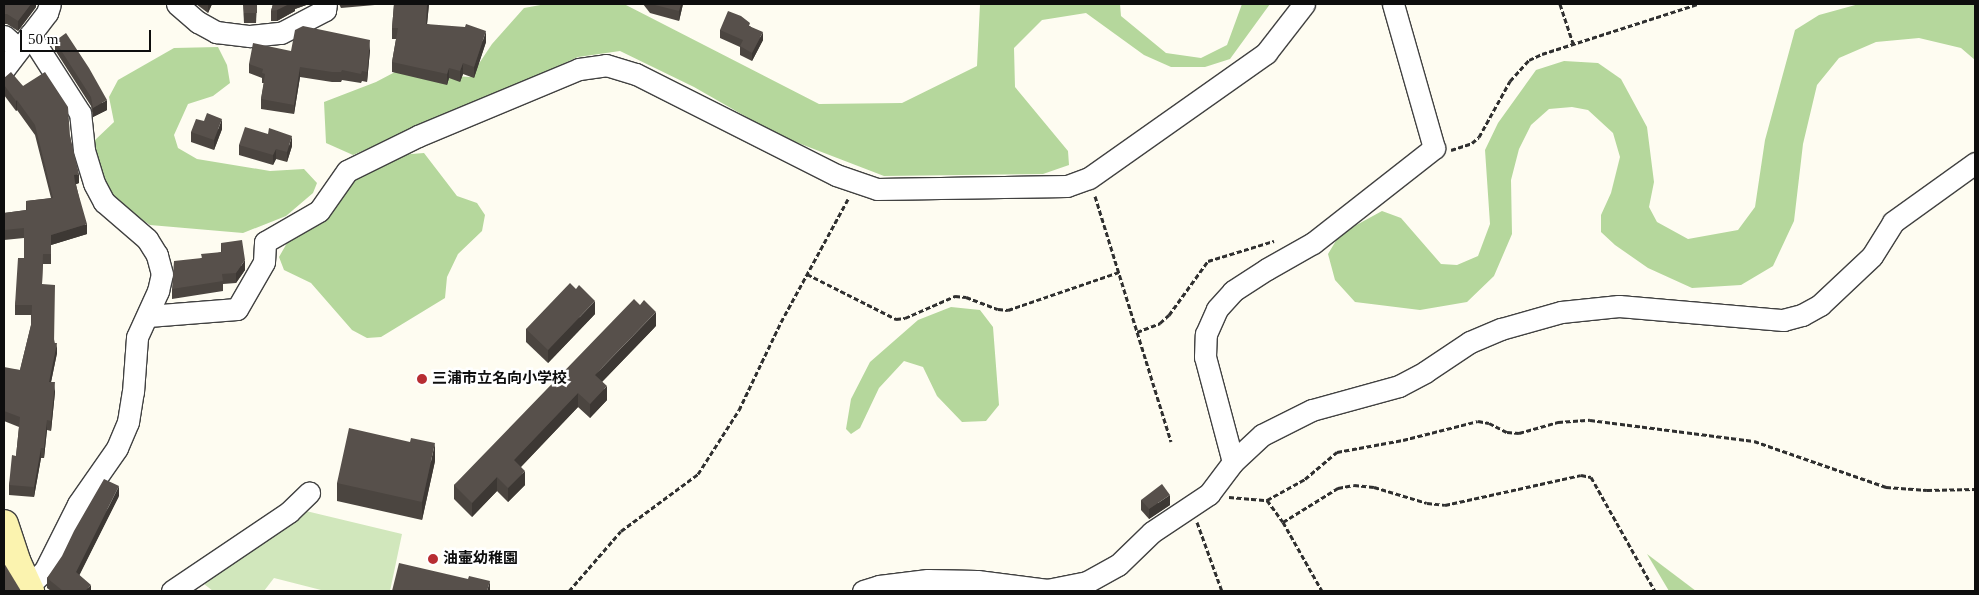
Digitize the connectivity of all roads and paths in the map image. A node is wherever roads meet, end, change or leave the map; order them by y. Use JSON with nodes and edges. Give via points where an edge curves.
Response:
{"nodes":[{"id":1,"x":50,"y":4,"type":"edge"},
{"id":2,"x":177,"y":4,"type":"edge"},
{"id":3,"x":326,"y":4,"type":"edge"},
{"id":4,"x":1304,"y":4,"type":"edge"},
{"id":5,"x":1393,"y":4,"type":"edge"},
{"id":6,"x":1560,"y":4,"type":"edge"},
{"id":7,"x":1698,"y":4,"type":"edge"},
{"id":8,"x":17,"y":40,"type":"edge"},
{"id":9,"x":1573,"y":44,"type":"junction"},
{"id":10,"x":4,"y":69,"type":"edge"},
{"id":11,"x":1434,"y":148,"type":"junction"},
{"id":12,"x":1975,"y":162,"type":"edge"},
{"id":13,"x":1089,"y":178,"type":"junction"},
{"id":14,"x":857,"y":183,"type":"junction"},
{"id":15,"x":1277,"y":240,"type":"dead end"},
{"id":16,"x":1119,"y":272,"type":"junction"},
{"id":17,"x":807,"y":274,"type":"junction"},
{"id":18,"x":148,"y":316,"type":"junction"},
{"id":19,"x":1137,"y":332,"type":"junction"},
{"id":20,"x":1171,"y":441,"type":"dead end"},
{"id":21,"x":1233,"y":462,"type":"junction"},
{"id":22,"x":1975,"y":489,"type":"edge"},
{"id":23,"x":309,"y":493,"type":"dead end"},
{"id":24,"x":1209,"y":494,"type":"junction"},
{"id":25,"x":1267,"y":500,"type":"junction"},
{"id":26,"x":1192,"y":508,"type":"junction"},
{"id":27,"x":1283,"y":522,"type":"junction"},
{"id":28,"x":4,"y":524,"type":"edge"},
{"id":29,"x":29,"y":589,"type":"edge"},
{"id":30,"x":172,"y":591,"type":"edge"},
{"id":31,"x":569,"y":591,"type":"edge"},
{"id":32,"x":863,"y":591,"type":"edge"},
{"id":33,"x":1222,"y":591,"type":"edge"},
{"id":34,"x":1322,"y":591,"type":"edge"},
{"id":35,"x":1655,"y":591,"type":"edge"}],
"edges":[{"from":1,"to":8,"type":"street","via":[[46,13]]},
{"from":2,"to":3,"type":"street","via":[[216,32],[250,36],[281,33],[325,10]]},
{"from":4,"to":13,"type":"street","via":[[1266,53]]},
{"from":5,"to":11,"type":"street"},
{"from":6,"to":9,"type":"path"},
{"from":7,"to":9,"type":"path"},
{"from":8,"to":10,"type":"street"},
{"from":8,"to":18,"type":"street","via":[[80,113],[84,150],[94,183],[104,202],[147,239],[157,255],[162,274]]},
{"from":9,"to":11,"type":"path","via":[[1542,54],[1524,65],[1510,80],[1487,123],[1472,143],[1442,152]]},
{"from":11,"to":21,"type":"street","via":[[1312,244],[1233,291],[1217,309],[1206,334],[1205,357]]},
{"from":12,"to":21,"type":"street","via":[[1893,222],[1872,256],[1820,305],[1802,315],[1783,320],[1619,306],[1561,312],[1501,329],[1470,342],[1399,386],[1290,419],[1262,435]]},
{"from":13,"to":14,"type":"street","via":[[1067,186],[876,189]]},
{"from":13,"to":16,"type":"path"},
{"from":14,"to":17,"type":"path"},
{"from":14,"to":18,"type":"street","via":[[636,74],[606,64],[579,69],[418,136],[347,171],[319,211],[265,242],[264,262],[237,309]]},
{"from":15,"to":19,"type":"path","via":[[1208,261],[1169,315],[1160,323]]},
{"from":16,"to":17,"type":"path","via":[[1008,310],[966,296],[955,296],[896,319]]},
{"from":16,"to":19,"type":"path"},
{"from":17,"to":31,"type":"path","via":[[739,410],[698,474],[621,531]]},
{"from":18,"to":29,"type":"street","via":[[137,337],[128,422],[117,448],[78,504],[45,570]]},
{"from":19,"to":20,"type":"path"},
{"from":21,"to":24,"type":"street"},
{"from":22,"to":25,"type":"path","via":[[1886,487],[1754,441],[1590,420],[1558,422],[1519,433],[1478,421],[1403,440],[1336,452],[1305,479]]},
{"from":23,"to":30,"type":"street","via":[[289,512]]},
{"from":24,"to":25,"type":"path"},
{"from":24,"to":26,"type":"street"},
{"from":25,"to":27,"type":"path"},
{"from":26,"to":32,"type":"street","via":[[1152,532],[1118,565],[1087,582],[1046,590],[977,580],[928,580]]},
{"from":26,"to":33,"type":"path"},
{"from":27,"to":34,"type":"path"},
{"from":27,"to":35,"type":"path","via":[[1338,488],[1354,485],[1445,505],[1581,475],[1591,477]]},
{"from":28,"to":29,"type":"main road"}]}
